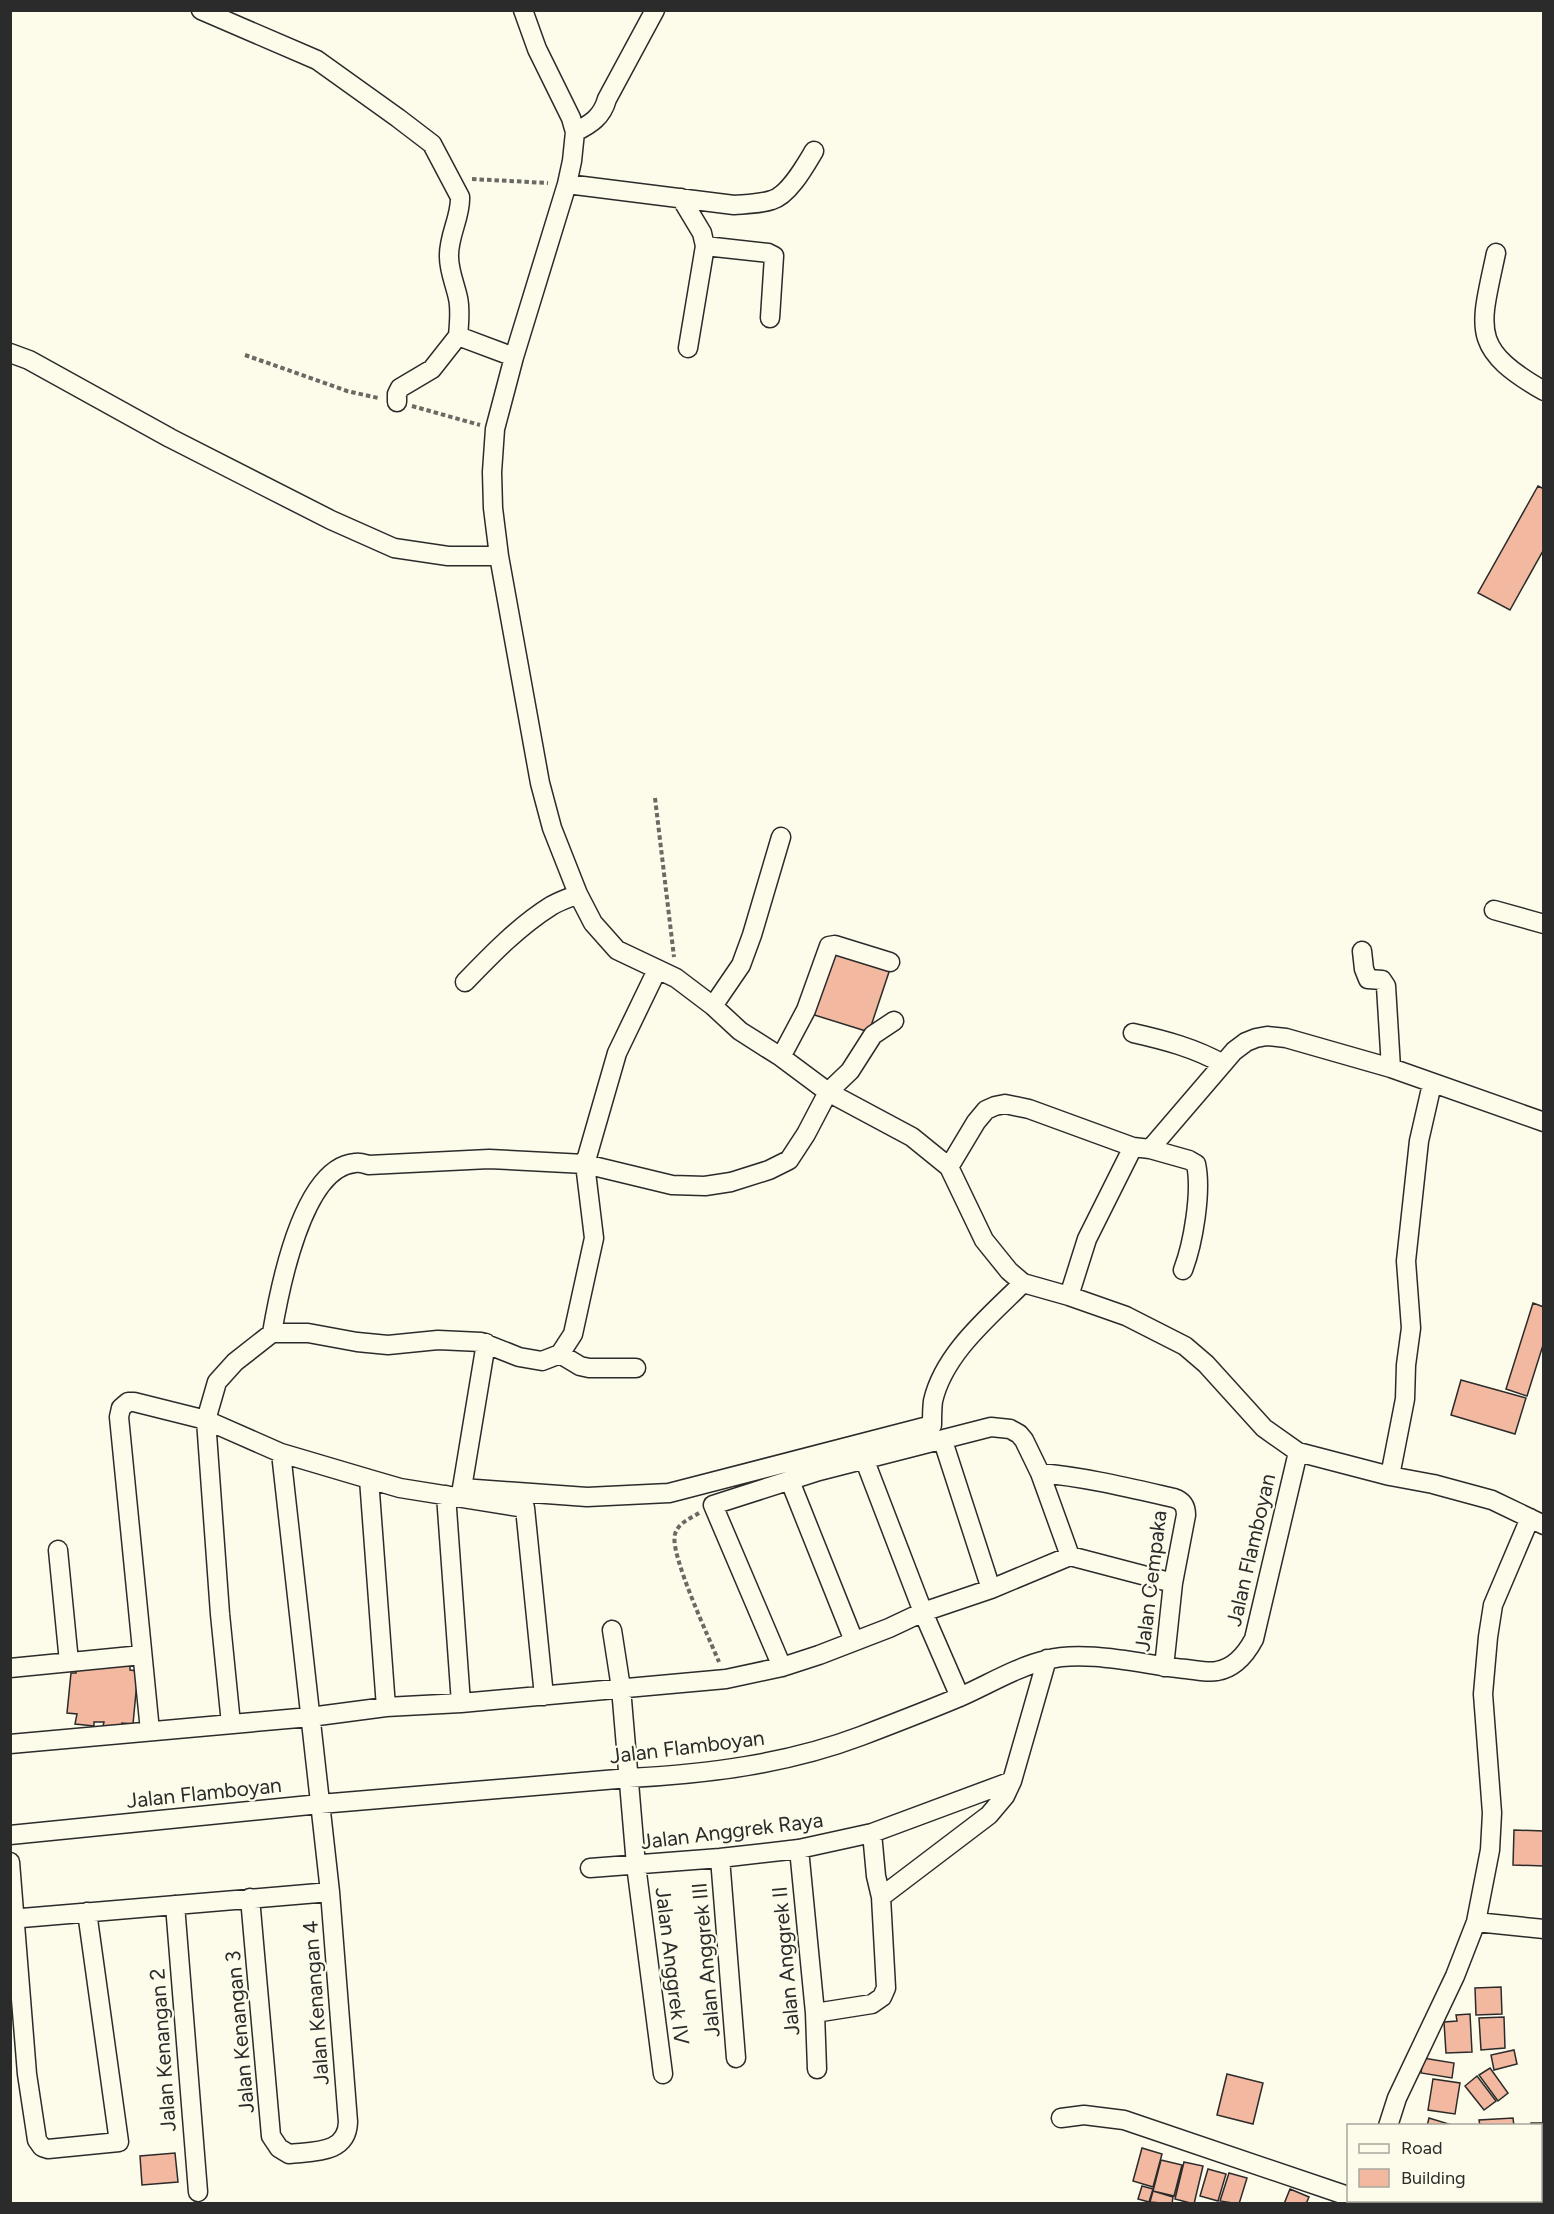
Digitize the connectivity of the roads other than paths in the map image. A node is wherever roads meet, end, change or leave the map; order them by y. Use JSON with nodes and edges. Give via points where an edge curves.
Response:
{"nodes":[{"id":1,"x":201,"y":10,"type":"edge"},
{"id":2,"x":523,"y":10,"type":"edge"},
{"id":3,"x":655,"y":10,"type":"edge"},
{"id":4,"x":574,"y":132,"type":"junction"},
{"id":5,"x":814,"y":150,"type":"dead end"},
{"id":6,"x":567,"y":184,"type":"junction"},
{"id":7,"x":681,"y":198,"type":"junction"},
{"id":8,"x":705,"y":246,"type":"junction"},
{"id":9,"x":1496,"y":253,"type":"dead end"},
{"id":10,"x":770,"y":318,"type":"dead end"},
{"id":11,"x":458,"y":336,"type":"junction"},
{"id":12,"x":688,"y":348,"type":"dead end"},
{"id":13,"x":10,"y":353,"type":"edge"},
{"id":14,"x":514,"y":357,"type":"junction"},
{"id":15,"x":1544,"y":391,"type":"edge"},
{"id":16,"x":397,"y":402,"type":"road end"},
{"id":17,"x":499,"y":556,"type":"junction"},
{"id":18,"x":782,"y":837,"type":"dead end"},
{"id":19,"x":578,"y":894,"type":"junction"},
{"id":20,"x":1494,"y":910,"type":"dead end"},
{"id":21,"x":1544,"y":924,"type":"edge"},
{"id":22,"x":1362,"y":951,"type":"dead end"},
{"id":23,"x":890,"y":962,"type":"dead end"},
{"id":24,"x":657,"y":970,"type":"junction"},
{"id":25,"x":465,"y":982,"type":"dead end"},
{"id":26,"x":713,"y":1006,"type":"junction"},
{"id":27,"x":894,"y":1021,"type":"dead end"},
{"id":28,"x":1133,"y":1033,"type":"dead end"},
{"id":29,"x":781,"y":1057,"type":"junction"},
{"id":30,"x":1223,"y":1064,"type":"junction"},
{"id":31,"x":1391,"y":1068,"type":"junction"},
{"id":32,"x":1432,"y":1084,"type":"junction"},
{"id":33,"x":828,"y":1092,"type":"junction"},
{"id":34,"x":1544,"y":1122,"type":"edge"},
{"id":35,"x":1142,"y":1148,"type":"junction"},
{"id":36,"x":585,"y":1164,"type":"junction"},
{"id":37,"x":949,"y":1167,"type":"junction"},
{"id":38,"x":1184,"y":1270,"type":"dead end"},
{"id":39,"x":1023,"y":1282,"type":"junction"},
{"id":40,"x":1069,"y":1296,"type":"junction"},
{"id":41,"x":272,"y":1333,"type":"junction"},
{"id":42,"x":486,"y":1343,"type":"junction"},
{"id":43,"x":560,"y":1354,"type":"junction"},
{"id":44,"x":636,"y":1368,"type":"dead end"},
{"id":45,"x":206,"y":1420,"type":"junction"},
{"id":46,"x":943,"y":1441,"type":"junction"},
{"id":47,"x":1298,"y":1452,"type":"junction"},
{"id":48,"x":281,"y":1453,"type":"junction"},
{"id":49,"x":865,"y":1461,"type":"junction"},
{"id":50,"x":1040,"y":1473,"type":"junction"},
{"id":51,"x":1390,"y":1476,"type":"junction"},
{"id":52,"x":369,"y":1479,"type":"junction"},
{"id":53,"x":790,"y":1481,"type":"junction"},
{"id":54,"x":446,"y":1495,"type":"junction"},
{"id":55,"x":1537,"y":1521,"type":"edge"},
{"id":56,"x":58,"y":1550,"type":"dead end"},
{"id":57,"x":1070,"y":1556,"type":"junction"},
{"id":58,"x":1173,"y":1583,"type":"junction"},
{"id":59,"x":991,"y":1589,"type":"junction"},
{"id":60,"x":923,"y":1612,"type":"junction"},
{"id":61,"x":612,"y":1630,"type":"dead end"},
{"id":62,"x":854,"y":1641,"type":"junction"},
{"id":63,"x":142,"y":1655,"type":"junction"},
{"id":64,"x":1047,"y":1659,"type":"junction"},
{"id":65,"x":69,"y":1662,"type":"junction"},
{"id":66,"x":782,"y":1666,"type":"junction"},
{"id":67,"x":1164,"y":1667,"type":"junction"},
{"id":68,"x":10,"y":1668,"type":"edge"},
{"id":69,"x":621,"y":1688,"type":"junction"},
{"id":70,"x":544,"y":1696,"type":"junction"},
{"id":71,"x":960,"y":1697,"type":"junction"},
{"id":72,"x":461,"y":1704,"type":"junction"},
{"id":73,"x":386,"y":1707,"type":"junction"},
{"id":74,"x":310,"y":1717,"type":"junction"},
{"id":75,"x":231,"y":1724,"type":"junction"},
{"id":76,"x":150,"y":1731,"type":"junction"},
{"id":77,"x":10,"y":1744,"type":"edge"},
{"id":78,"x":629,"y":1778,"type":"junction"},
{"id":79,"x":1012,"y":1781,"type":"junction"},
{"id":80,"x":320,"y":1804,"type":"junction"},
{"id":81,"x":872,"y":1833,"type":"junction"},
{"id":82,"x":10,"y":1835,"type":"edge"},
{"id":83,"x":799,"y":1849,"type":"junction"},
{"id":84,"x":720,"y":1858,"type":"junction"},
{"id":85,"x":10,"y":1862,"type":"edge"},
{"id":86,"x":636,"y":1864,"type":"junction"},
{"id":87,"x":590,"y":1868,"type":"dead end"},
{"id":88,"x":330,"y":1892,"type":"junction"},
{"id":89,"x":881,"y":1897,"type":"junction"},
{"id":90,"x":250,"y":1898,"type":"junction"},
{"id":91,"x":175,"y":1905,"type":"junction"},
{"id":92,"x":87,"y":1912,"type":"junction"},
{"id":93,"x":12,"y":1919,"type":"edge"},
{"id":94,"x":1476,"y":1922,"type":"junction"},
{"id":95,"x":1544,"y":1929,"type":"edge"},
{"id":96,"x":16,"y":2009,"type":"edge"},
{"id":97,"x":814,"y":2013,"type":"junction"},
{"id":98,"x":736,"y":2058,"type":"dead end"},
{"id":99,"x":817,"y":2069,"type":"dead end"},
{"id":100,"x":663,"y":2074,"type":"dead end"},
{"id":101,"x":19,"y":2075,"type":"edge"},
{"id":102,"x":1061,"y":2118,"type":"dead end"},
{"id":103,"x":1389,"y":2124,"type":"edge"},
{"id":104,"x":289,"y":2154,"type":"joint"},
{"id":105,"x":198,"y":2192,"type":"dead end"},
{"id":106,"x":1347,"y":2195,"type":"edge"}],
"edges":[{"from":1,"to":11,"type":"street","via":[[317,60],[432,144],[460,197],[448,255],[459,300]]},
{"from":2,"to":4,"type":"street"},
{"from":3,"to":4,"type":"street","via":[[603,112]]},
{"from":4,"to":6,"type":"street"},
{"from":5,"to":7,"type":"street","via":[[790,186],[771,201],[734,205]]},
{"from":6,"to":7,"type":"street"},
{"from":6,"to":14,"type":"street"},
{"from":7,"to":8,"type":"street","via":[[702,233]]},
{"from":8,"to":10,"type":"street","via":[[774,256]]},
{"from":8,"to":12,"type":"street"},
{"from":9,"to":15,"type":"street","via":[[1483,315],[1489,344],[1504,365]]},
{"from":11,"to":14,"type":"street"},
{"from":11,"to":16,"type":"street","via":[[432,369],[400,388]]},
{"from":13,"to":17,"type":"street","via":[[321,515],[394,548],[448,556]]},
{"from":14,"to":17,"type":"street","via":[[495,429],[493,508]]},
{"from":17,"to":19,"type":"street","via":[[540,783],[552,828]]},
{"from":18,"to":26,"type":"street","via":[[741,965]]},
{"from":19,"to":24,"type":"street","via":[[593,923],[617,950]]},
{"from":19,"to":25,"type":"street","via":[[552,905],[495,951]]},
{"from":20,"to":21,"type":"street"},
{"from":22,"to":31,"type":"street","via":[[1368,979],[1382,980],[1386,986]]},
{"from":23,"to":29,"type":"street","via":[[829,946],[806,1010]]},
{"from":24,"to":26,"type":"street","via":[[676,978]]},
{"from":24,"to":36,"type":"street","via":[[617,1053]]},
{"from":26,"to":29,"type":"street","via":[[740,1031]]},
{"from":27,"to":33,"type":"street","via":[[873,1035],[850,1071]]},
{"from":28,"to":30,"type":"street","via":[[1174,1043]]},
{"from":29,"to":33,"type":"street"},
{"from":30,"to":31,"type":"street","via":[[1246,1042],[1267,1036]]},
{"from":30,"to":35,"type":"street"},
{"from":31,"to":32,"type":"street"},
{"from":32,"to":34,"type":"street"},
{"from":32,"to":51,"type":"street","via":[[1419,1141],[1406,1261],[1411,1328],[1405,1399]]},
{"from":33,"to":36,"type":"street","via":[[789,1160],[731,1182],[672,1185]]},
{"from":33,"to":37,"type":"street","via":[[912,1137]]},
{"from":35,"to":37,"type":"street","via":[[1005,1104],[986,1110]]},
{"from":35,"to":38,"type":"street","via":[[1196,1164],[1194,1232]]},
{"from":35,"to":40,"type":"street","via":[[1087,1239]]},
{"from":36,"to":41,"type":"street","via":[[489,1158],[345,1166],[324,1180],[308,1203],[284,1274]]},
{"from":36,"to":43,"type":"street","via":[[594,1238],[573,1334]]},
{"from":37,"to":39,"type":"street","via":[[984,1240]]},
{"from":39,"to":40,"type":"street"},
{"from":39,"to":42,"type":"street","via":[[951,1360],[933,1402],[932,1425],[669,1493],[587,1497],[462,1488]]},
{"from":40,"to":47,"type":"street","via":[[1126,1316],[1185,1346],[1250,1415]]},
{"from":41,"to":42,"type":"street","via":[[308,1333],[388,1345],[438,1340]]},
{"from":41,"to":45,"type":"street","via":[[217,1382]]},
{"from":42,"to":43,"type":"street","via":[[531,1360],[542,1361]]},
{"from":43,"to":44,"type":"street","via":[[580,1366]]},
{"from":45,"to":48,"type":"street"},
{"from":45,"to":63,"type":"street","via":[[134,1402],[124,1404],[119,1411]]},
{"from":45,"to":75,"type":"street"},
{"from":46,"to":49,"type":"street"},
{"from":46,"to":50,"type":"street","via":[[991,1428],[1010,1429],[1024,1440]]},
{"from":46,"to":59,"type":"street"},
{"from":47,"to":51,"type":"street"},
{"from":47,"to":67,"type":"street","name":"Jalan Flamboyan","via":[[1254,1639],[1247,1652],[1216,1672]]},
{"from":48,"to":52,"type":"street"},
{"from":48,"to":74,"type":"street","name":"Jalan Kenangan 4"},
{"from":49,"to":53,"type":"street"},
{"from":49,"to":60,"type":"street"},
{"from":50,"to":57,"type":"street"},
{"from":50,"to":58,"type":"street","name":"Jalan Cempaka","via":[[1092,1480],[1181,1501],[1186,1515]]},
{"from":51,"to":55,"type":"street","via":[[1492,1500]]},
{"from":52,"to":54,"type":"street"},
{"from":52,"to":73,"type":"street"},
{"from":53,"to":62,"type":"street"},
{"from":53,"to":66,"type":"street","via":[[713,1505]]},
{"from":54,"to":70,"type":"street","via":[[525,1508]]},
{"from":54,"to":72,"type":"street"},
{"from":55,"to":94,"type":"street","via":[[1493,1605],[1488,1637],[1483,1694],[1491,1841]]},
{"from":56,"to":65,"type":"street"},
{"from":57,"to":58,"type":"street"},
{"from":57,"to":59,"type":"street"},
{"from":58,"to":67,"type":"street","name":"Jalan Cempaka"},
{"from":59,"to":60,"type":"street"},
{"from":60,"to":62,"type":"street"},
{"from":60,"to":71,"type":"street"},
{"from":61,"to":69,"type":"street","name":"Jalan Anggrek IV"},
{"from":62,"to":66,"type":"street"},
{"from":63,"to":65,"type":"street"},
{"from":63,"to":76,"type":"street"},
{"from":64,"to":67,"type":"street","name":"Jalan Flamboyan","via":[[1103,1658]]},
{"from":64,"to":71,"type":"street","name":"Jalan Flamboyan"},
{"from":64,"to":79,"type":"street"},
{"from":65,"to":68,"type":"street"},
{"from":66,"to":69,"type":"street","via":[[726,1679]]},
{"from":69,"to":70,"type":"street"},
{"from":69,"to":78,"type":"street","name":"Jalan Anggrek IV"},
{"from":70,"to":72,"type":"street"},
{"from":71,"to":78,"type":"street","name":"Jalan Flamboyan","via":[[804,1754],[679,1776]]},
{"from":72,"to":73,"type":"street"},
{"from":73,"to":74,"type":"street"},
{"from":74,"to":75,"type":"street"},
{"from":74,"to":80,"type":"street","name":"Jalan Kenangan 4"},
{"from":75,"to":76,"type":"street"},
{"from":76,"to":77,"type":"street"},
{"from":78,"to":80,"type":"street","name":"Jalan Flamboyan"},
{"from":78,"to":86,"type":"street","name":"Jalan Anggrek IV"},
{"from":79,"to":81,"type":"street","name":"Jalan Anggrek Raya"},
{"from":79,"to":89,"type":"street","via":[[989,1815]]},
{"from":80,"to":82,"type":"street","name":"Jalan Flamboyan"},
{"from":80,"to":88,"type":"street","name":"Jalan Kenangan 4"},
{"from":81,"to":83,"type":"street","name":"Jalan Anggrek Raya"},
{"from":81,"to":89,"type":"street"},
{"from":83,"to":84,"type":"street","name":"Jalan Anggrek Raya"},
{"from":83,"to":97,"type":"street","name":"Jalan Anggrek II"},
{"from":84,"to":86,"type":"street","name":"Jalan Anggrek Raya"},
{"from":84,"to":98,"type":"street","name":"Jalan Anggrek III"},
{"from":85,"to":93,"type":"street"},
{"from":86,"to":87,"type":"street","name":"Jalan Anggrek Raya"},
{"from":86,"to":100,"type":"street","name":"Jalan Anggrek IV"},
{"from":88,"to":90,"type":"street"},
{"from":88,"to":104,"type":"street","name":"Jalan Kenangan 4","via":[[348,2133],[344,2140],[329,2148]]},
{"from":89,"to":97,"type":"street","via":[[884,1994],[872,2004]]},
{"from":90,"to":91,"type":"street"},
{"from":90,"to":104,"type":"street","name":"Jalan Kenangan 3","via":[[271,2136]]},
{"from":91,"to":92,"type":"street"},
{"from":91,"to":105,"type":"street","name":"Jalan Kenangan 2"},
{"from":92,"to":93,"type":"street"},
{"from":92,"to":101,"type":"street","via":[[119,2142],[61,2150],[42,2147]]},
{"from":93,"to":96,"type":"street"},
{"from":94,"to":95,"type":"street"},
{"from":94,"to":103,"type":"street"},
{"from":96,"to":101,"type":"street"},
{"from":97,"to":99,"type":"street","name":"Jalan Anggrek II"},
{"from":102,"to":106,"type":"street","via":[[1084,2115],[1124,2120]]}]}
